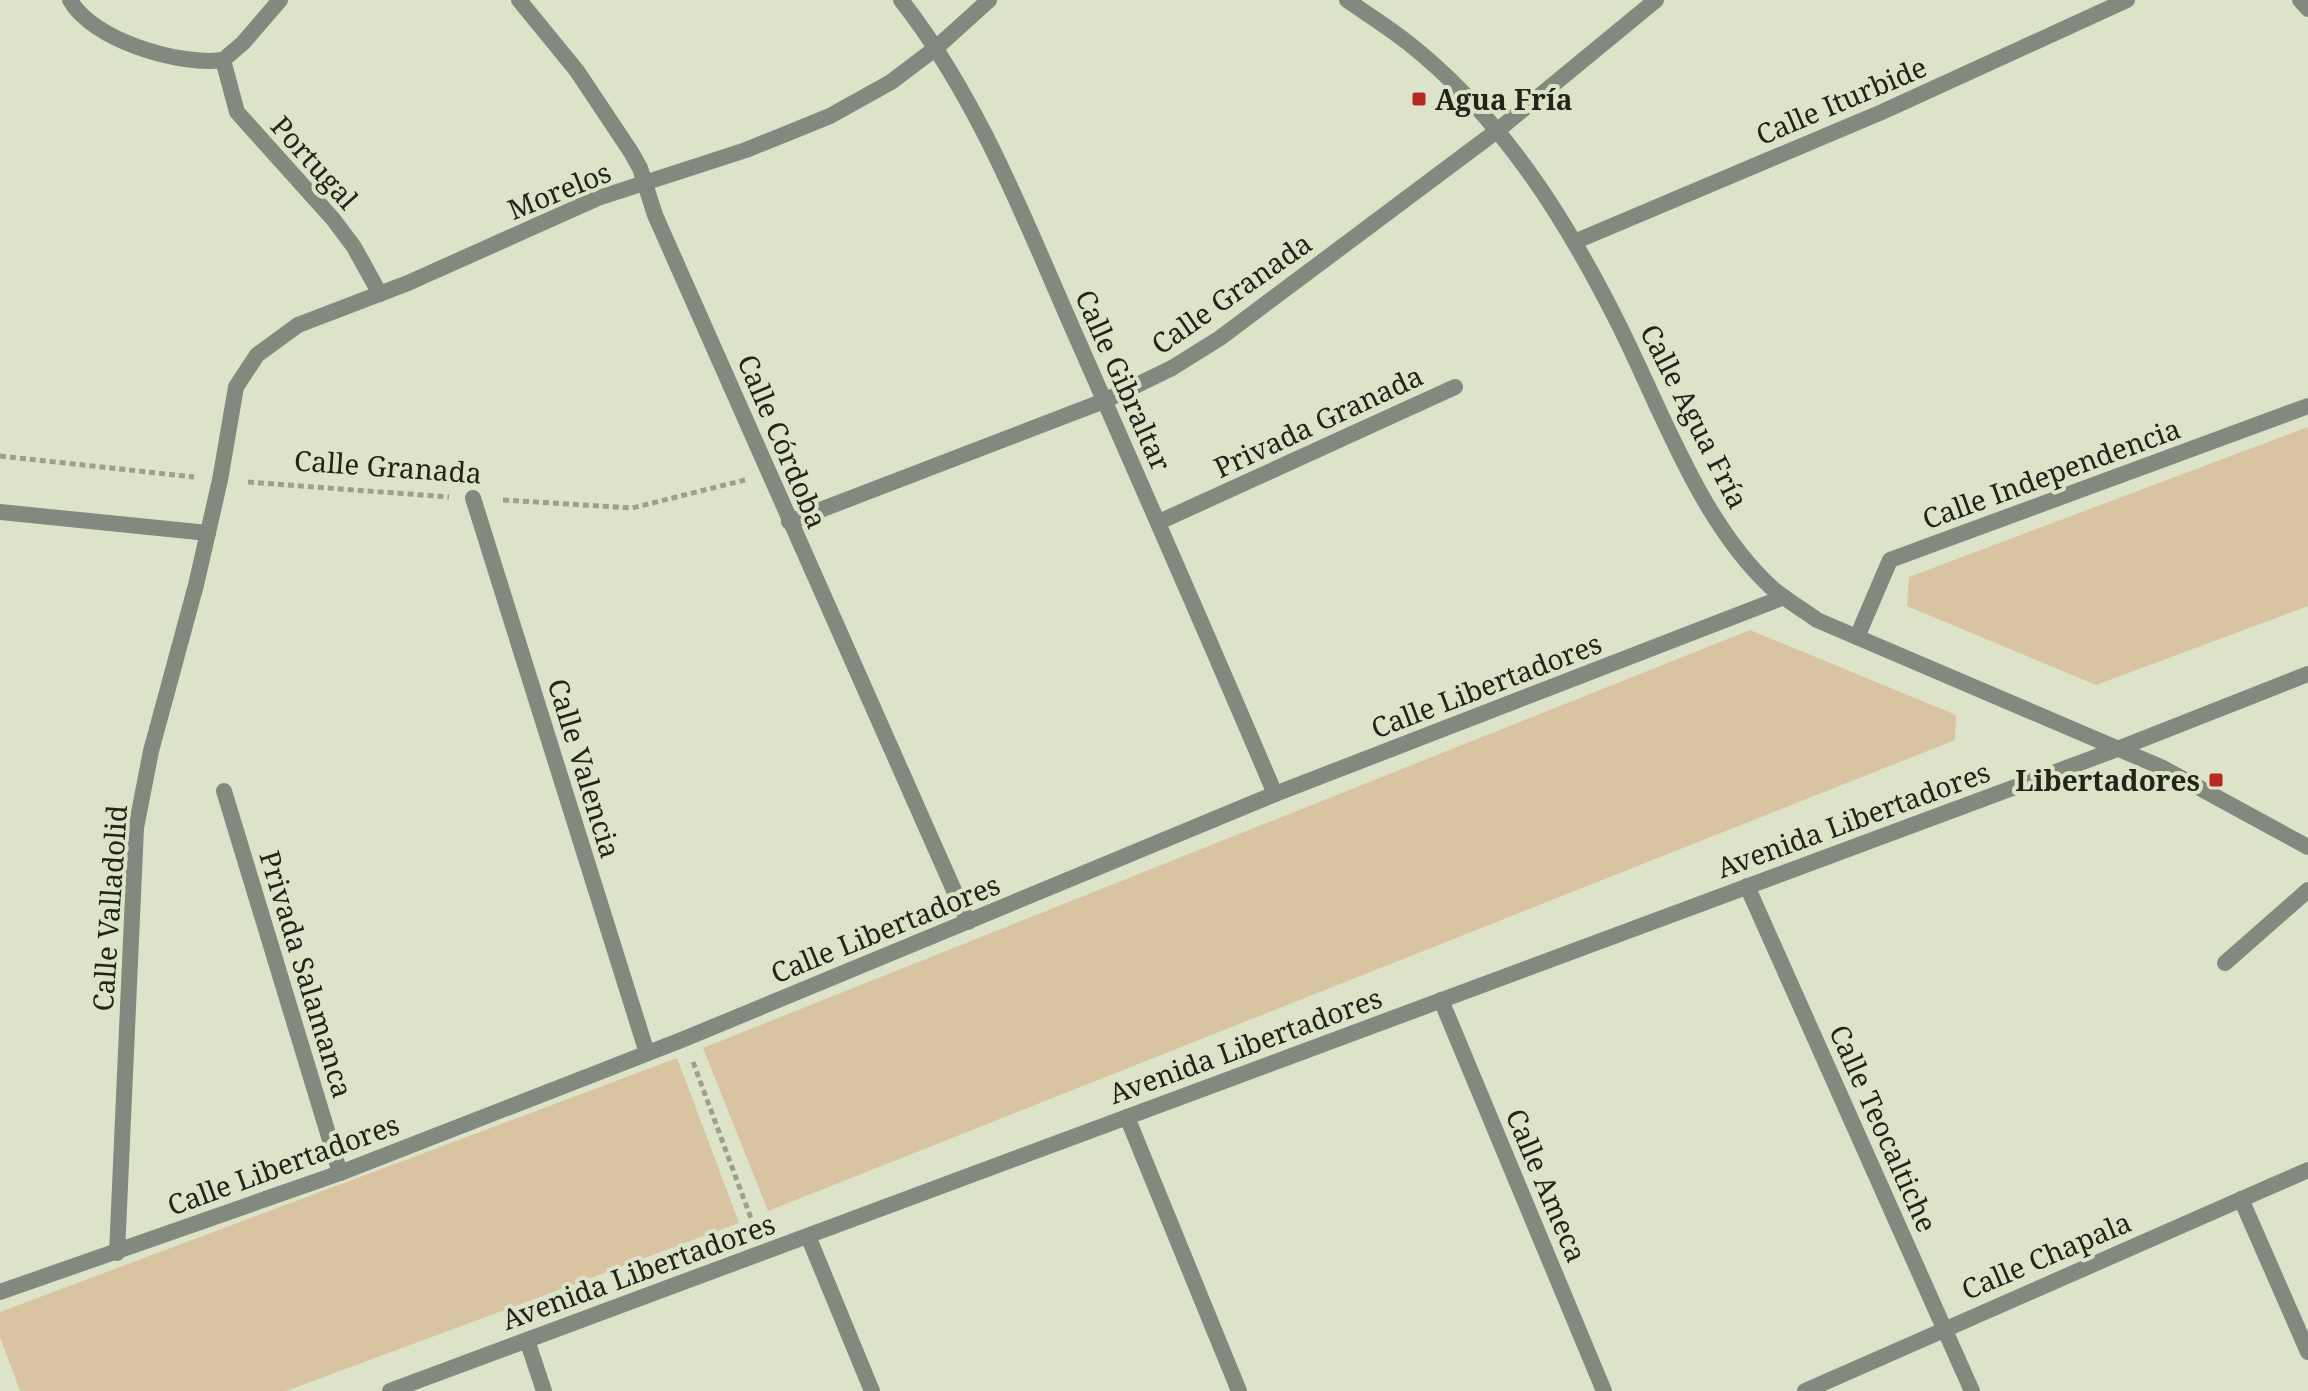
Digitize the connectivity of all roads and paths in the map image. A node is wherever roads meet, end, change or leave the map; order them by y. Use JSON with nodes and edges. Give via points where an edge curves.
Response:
{"nodes":[{"id":1,"x":70,"y":0,"type":"edge"},
{"id":2,"x":280,"y":0,"type":"edge"},
{"id":3,"x":519,"y":0,"type":"edge"},
{"id":4,"x":901,"y":0,"type":"edge"},
{"id":5,"x":989,"y":0,"type":"edge"},
{"id":6,"x":1347,"y":0,"type":"edge"},
{"id":7,"x":1656,"y":0,"type":"edge"},
{"id":8,"x":2127,"y":0,"type":"edge"},
{"id":9,"x":2300,"y":0,"type":"edge"},
{"id":10,"x":2308,"y":9,"type":"edge"},
{"id":11,"x":936,"y":48,"type":"junction"},
{"id":12,"x":223,"y":60,"type":"junction"},
{"id":13,"x":1498,"y":130,"type":"junction"},
{"id":14,"x":644,"y":183,"type":"junction"},
{"id":15,"x":1574,"y":242,"type":"junction"},
{"id":16,"x":380,"y":294,"type":"junction"},
{"id":17,"x":1455,"y":387,"type":"dead end"},
{"id":18,"x":1104,"y":401,"type":"junction"},
{"id":19,"x":2308,"y":406,"type":"edge"},
{"id":20,"x":0,"y":456,"type":"edge"},
{"id":21,"x":769,"y":474,"type":"junction"},
{"id":22,"x":220,"y":480,"type":"junction"},
{"id":23,"x":473,"y":498,"type":"junction"},
{"id":24,"x":0,"y":512,"type":"edge"},
{"id":25,"x":789,"y":522,"type":"junction"},
{"id":26,"x":1159,"y":522,"type":"junction"},
{"id":27,"x":208,"y":533,"type":"junction"},
{"id":28,"x":1784,"y":597,"type":"junction"},
{"id":29,"x":1857,"y":637,"type":"junction"},
{"id":30,"x":2308,"y":674,"type":"edge"},
{"id":31,"x":2120,"y":748,"type":"junction"},
{"id":32,"x":224,"y":791,"type":"dead end"},
{"id":33,"x":1275,"y":794,"type":"junction"},
{"id":34,"x":2308,"y":847,"type":"edge"},
{"id":35,"x":1747,"y":886,"type":"junction"},
{"id":36,"x":2308,"y":890,"type":"edge"},
{"id":37,"x":968,"y":922,"type":"junction"},
{"id":38,"x":2225,"y":963,"type":"dead end"},
{"id":39,"x":1441,"y":1000,"type":"junction"},
{"id":40,"x":684,"y":1039,"type":"junction"},
{"id":41,"x":647,"y":1053,"type":"junction"},
{"id":42,"x":1127,"y":1117,"type":"junction"},
{"id":43,"x":2308,"y":1170,"type":"edge"},
{"id":44,"x":340,"y":1173,"type":"junction"},
{"id":45,"x":2241,"y":1199,"type":"junction"},
{"id":46,"x":808,"y":1236,"type":"junction"},
{"id":47,"x":764,"y":1251,"type":"junction"},
{"id":48,"x":117,"y":1253,"type":"junction"},
{"id":49,"x":0,"y":1292,"type":"edge"},
{"id":50,"x":1945,"y":1328,"type":"junction"},
{"id":51,"x":527,"y":1340,"type":"junction"},
{"id":52,"x":2308,"y":1352,"type":"edge"},
{"id":53,"x":390,"y":1391,"type":"edge"},
{"id":54,"x":544,"y":1391,"type":"edge"},
{"id":55,"x":872,"y":1391,"type":"edge"},
{"id":56,"x":1239,"y":1391,"type":"edge"},
{"id":57,"x":1604,"y":1391,"type":"edge"},
{"id":58,"x":1805,"y":1391,"type":"edge"},
{"id":59,"x":1972,"y":1391,"type":"edge"}],
"edges":[{"from":1,"to":12,"type":"street","via":[[87,22],[158,54]]},
{"from":2,"to":12,"type":"street"},
{"from":3,"to":14,"type":"street","name":"Calle Córdoba","via":[[586,83],[631,152]]},
{"from":4,"to":11,"type":"street","name":"Calle Gibraltar"},
{"from":5,"to":11,"type":"street","name":"Morelos"},
{"from":6,"to":13,"type":"street","name":"Calle Agua Fría","via":[[1407,41]]},
{"from":7,"to":13,"type":"street","name":"Calle Granada"},
{"from":8,"to":15,"type":"street","name":"Calle Iturbide","via":[[1882,112]]},
{"from":9,"to":10,"type":"street"},
{"from":11,"to":14,"type":"street","name":"Morelos","via":[[891,82],[830,116]]},
{"from":11,"to":18,"type":"street","name":"Calle Gibraltar","via":[[1001,165]]},
{"from":12,"to":16,"type":"street","name":"Portugal","via":[[237,112],[333,219]]},
{"from":13,"to":15,"type":"street","name":"Calle Agua Fría"},
{"from":13,"to":18,"type":"street","name":"Calle Granada","via":[[1220,338]]},
{"from":14,"to":16,"type":"street","name":"Morelos","via":[[598,198]]},
{"from":14,"to":21,"type":"street","name":"Calle Córdoba"},
{"from":15,"to":28,"type":"street","name":"Calle Agua Fría","via":[[1679,452],[1729,539]]},
{"from":16,"to":22,"type":"street","name":"Morelos","via":[[298,325],[257,355],[236,387]]},
{"from":17,"to":26,"type":"street","name":"Privada Granada"},
{"from":18,"to":25,"type":"street","name":"Calle Granada"},
{"from":18,"to":26,"type":"street","name":"Calle Gibraltar"},
{"from":19,"to":29,"type":"street","name":"Calle Independencia","via":[[1890,560]]},
{"from":20,"to":22,"type":"path","name":"Calle Granada"},
{"from":21,"to":23,"type":"path","name":"Calle Granada","via":[[632,508]]},
{"from":21,"to":25,"type":"street","name":"Calle Córdoba"},
{"from":22,"to":23,"type":"path","name":"Calle Granada"},
{"from":22,"to":27,"type":"street","name":"Calle Valladolid"},
{"from":23,"to":41,"type":"street","name":"Calle Valencia"},
{"from":24,"to":27,"type":"street"},
{"from":25,"to":37,"type":"street","name":"Calle Córdoba"},
{"from":26,"to":33,"type":"street","name":"Calle Gibraltar"},
{"from":27,"to":48,"type":"street","name":"Calle Valladolid","via":[[136,828]]},
{"from":28,"to":29,"type":"street","name":"Calle Agua Fría","via":[[1817,620]]},
{"from":28,"to":33,"type":"street","name":"Calle Libertadores"},
{"from":29,"to":31,"type":"street","name":"Calle Agua Fría"},
{"from":30,"to":31,"type":"street","name":"Avenida Libertadores"},
{"from":31,"to":34,"type":"street","name":"Calle Agua Fría"},
{"from":31,"to":35,"type":"street","name":"Avenida Libertadores"},
{"from":32,"to":44,"type":"street","name":"Privada Salamanca"},
{"from":33,"to":37,"type":"street","name":"Calle Libertadores"},
{"from":35,"to":39,"type":"street","name":"Avenida Libertadores"},
{"from":35,"to":50,"type":"street","name":"Calle Teocaltiche"},
{"from":36,"to":38,"type":"street"},
{"from":37,"to":40,"type":"street","name":"Calle Libertadores"},
{"from":39,"to":42,"type":"street","name":"Avenida Libertadores"},
{"from":39,"to":57,"type":"street","name":"Calle Ameca"},
{"from":40,"to":41,"type":"street","name":"Calle Libertadores"},
{"from":40,"to":47,"type":"path"},
{"from":41,"to":44,"type":"street","name":"Calle Libertadores"},
{"from":42,"to":46,"type":"street","name":"Avenida Libertadores"},
{"from":42,"to":56,"type":"street"},
{"from":43,"to":45,"type":"street","name":"Calle Chapala"},
{"from":44,"to":48,"type":"street","name":"Calle Libertadores"},
{"from":45,"to":50,"type":"street","name":"Calle Chapala"},
{"from":45,"to":52,"type":"street"},
{"from":46,"to":47,"type":"street","name":"Avenida Libertadores"},
{"from":46,"to":55,"type":"street"},
{"from":47,"to":51,"type":"street","name":"Avenida Libertadores"},
{"from":48,"to":49,"type":"street","name":"Calle Libertadores"},
{"from":50,"to":58,"type":"street","name":"Calle Chapala"},
{"from":50,"to":59,"type":"street","name":"Calle Teocaltiche"},
{"from":51,"to":53,"type":"street","name":"Avenida Libertadores"},
{"from":51,"to":54,"type":"street"}]}
